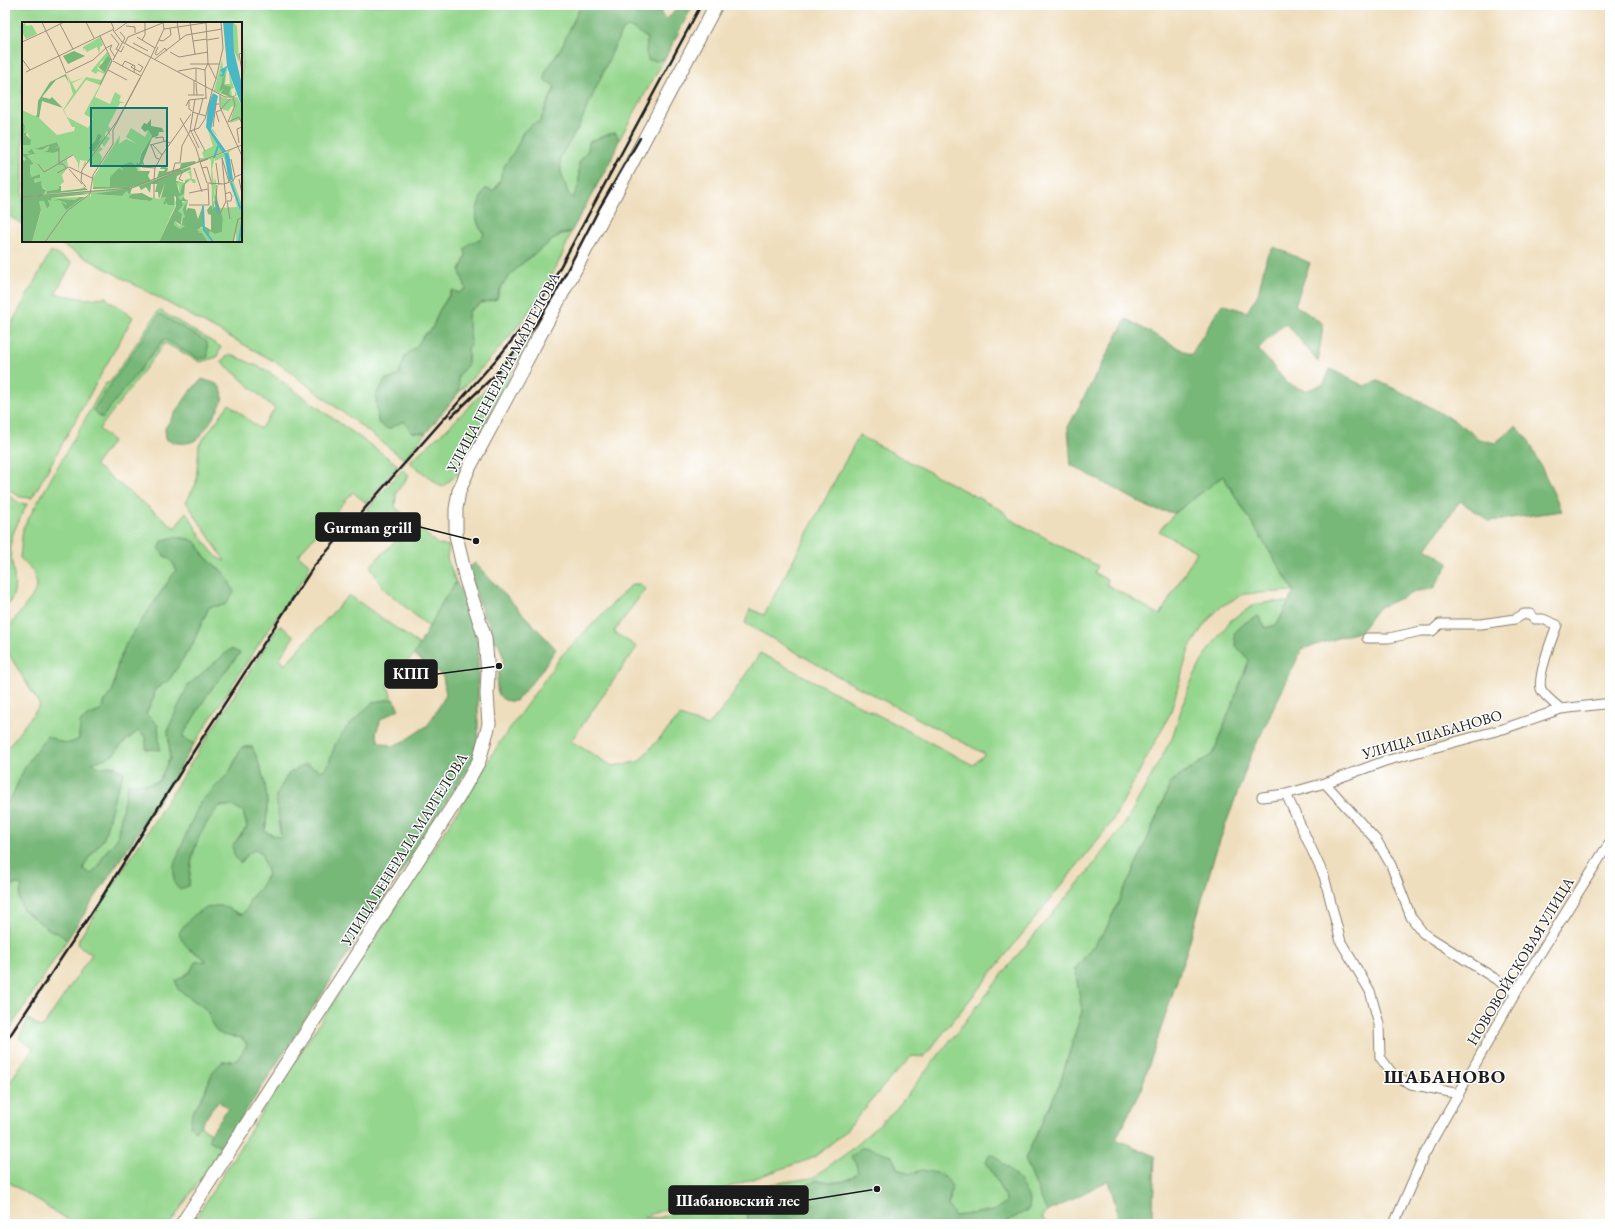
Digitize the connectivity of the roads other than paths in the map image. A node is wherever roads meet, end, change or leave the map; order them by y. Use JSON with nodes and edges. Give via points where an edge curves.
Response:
{"nodes":[{"id":1,"x":716,"y":5,"type":"edge"},
{"id":2,"x":1367,"y":638,"type":"dead end"},
{"id":3,"x":1610,"y":705,"type":"edge"},
{"id":4,"x":1561,"y":709,"type":"junction"},
{"id":5,"x":1325,"y":783,"type":"junction"},
{"id":6,"x":1286,"y":794,"type":"junction"},
{"id":7,"x":1262,"y":797,"type":"dead end"},
{"id":8,"x":1610,"y":843,"type":"edge"},
{"id":9,"x":1516,"y":992,"type":"junction"},
{"id":10,"x":1458,"y":1094,"type":"junction"},
{"id":11,"x":182,"y":1224,"type":"edge"},
{"id":12,"x":1394,"y":1224,"type":"edge"}],
"edges":[{"from":1,"to":11,"type":"main road","name":"УЛИЦА ГЕНЕРАЛА МАРГЕЛОВА","via":[[459,491],[456,535],[466,580],[485,638],[489,724],[479,761],[458,798]]},
{"from":2,"to":4,"type":"street","via":[[1389,638],[1432,631],[1440,624],[1481,624],[1530,614],[1535,619],[1543,619],[1557,625],[1541,674],[1541,688]]},
{"from":3,"to":4,"type":"street","name":"УЛИЦА ШАБАНОВО"},
{"from":4,"to":5,"type":"street","name":"УЛИЦА ШАБАНОВО","via":[[1503,729],[1385,761]]},
{"from":5,"to":6,"type":"street","name":"УЛИЦА ШАБАНОВО"},
{"from":5,"to":9,"type":"street","via":[[1377,842],[1391,865],[1411,917],[1423,933]]},
{"from":6,"to":7,"type":"street","name":"УЛИЦА ШАБАНОВО"},
{"from":6,"to":10,"type":"street","via":[[1324,876],[1341,942],[1370,991],[1379,1024],[1380,1057],[1394,1076],[1411,1084]]},
{"from":8,"to":9,"type":"street","name":"НОВОВОЙСКОВАЯ УЛИЦА"},
{"from":9,"to":10,"type":"street","name":"НОВОВОЙСКОВАЯ УЛИЦА"},
{"from":10,"to":12,"type":"street","name":"НОВОВОЙСКОВАЯ УЛИЦА","via":[[1424,1155]]}]}
